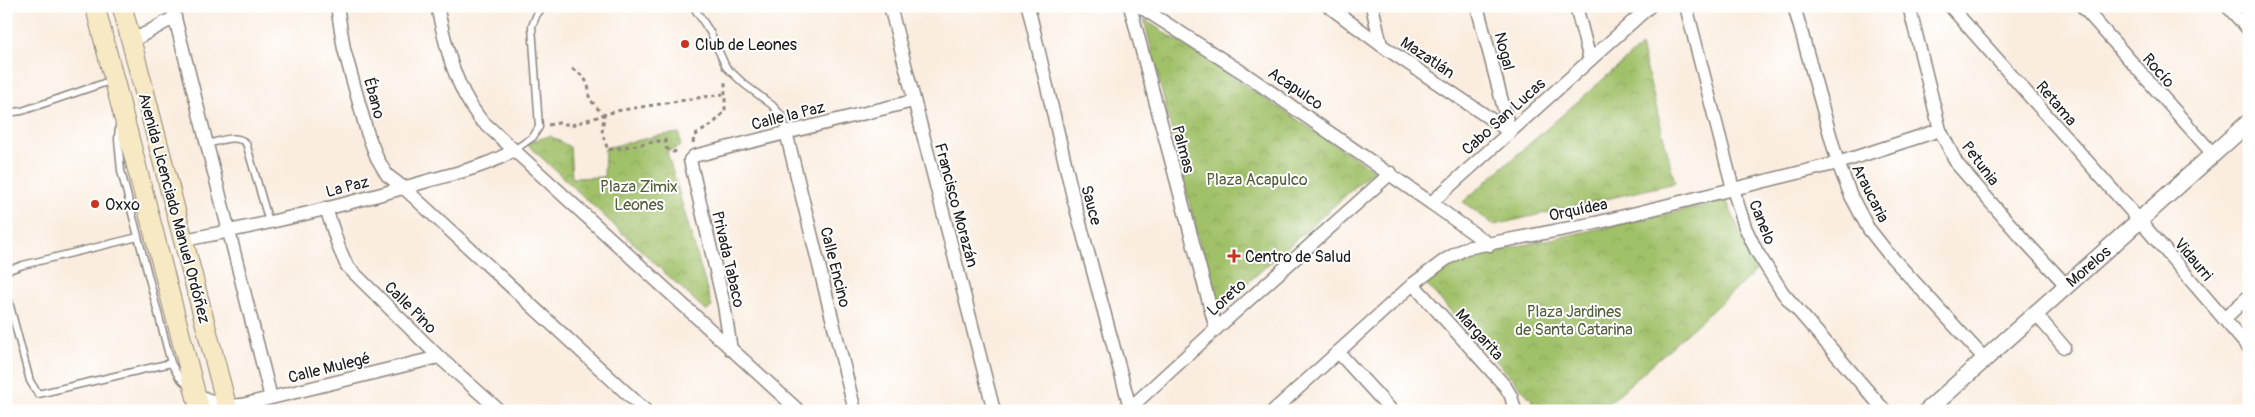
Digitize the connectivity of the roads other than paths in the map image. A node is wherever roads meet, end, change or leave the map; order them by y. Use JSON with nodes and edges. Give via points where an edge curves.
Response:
{"nodes":[{"id":1,"x":95,"y":6,"type":"edge"},
{"id":2,"x":122,"y":6,"type":"edge"},
{"id":3,"x":337,"y":6,"type":"edge"},
{"id":4,"x":437,"y":6,"type":"edge"},
{"id":5,"x":544,"y":6,"type":"edge"},
{"id":6,"x":692,"y":6,"type":"edge"},
{"id":7,"x":890,"y":6,"type":"edge"},
{"id":8,"x":1028,"y":6,"type":"edge"},
{"id":9,"x":1130,"y":6,"type":"edge"},
{"id":10,"x":1139,"y":6,"type":"edge"},
{"id":11,"x":1328,"y":6,"type":"edge"},
{"id":12,"x":1372,"y":6,"type":"edge"},
{"id":13,"x":1477,"y":6,"type":"edge"},
{"id":14,"x":1576,"y":6,"type":"edge"},
{"id":15,"x":1650,"y":6,"type":"edge"},
{"id":16,"x":1686,"y":6,"type":"edge"},
{"id":17,"x":1794,"y":6,"type":"edge"},
{"id":18,"x":1909,"y":6,"type":"edge"},
{"id":19,"x":1950,"y":6,"type":"edge"},
{"id":20,"x":2082,"y":6,"type":"edge"},
{"id":21,"x":2228,"y":6,"type":"edge"},
{"id":22,"x":173,"y":12,"type":"edge"},
{"id":23,"x":2249,"y":30,"type":"edge"},
{"id":24,"x":132,"y":42,"type":"junction"},
{"id":25,"x":1381,"y":45,"type":"junction"},
{"id":26,"x":1590,"y":60,"type":"junction"},
{"id":27,"x":114,"y":80,"type":"junction"},
{"id":28,"x":913,"y":100,"type":"junction"},
{"id":29,"x":121,"y":105,"type":"junction"},
{"id":30,"x":6,"y":113,"type":"edge"},
{"id":31,"x":2249,"y":122,"type":"edge"},
{"id":32,"x":1940,"y":130,"type":"junction"},
{"id":33,"x":786,"y":132,"type":"junction"},
{"id":34,"x":1510,"y":132,"type":"junction"},
{"id":35,"x":207,"y":144,"type":"junction"},
{"id":36,"x":514,"y":150,"type":"junction"},
{"id":37,"x":2213,"y":154,"type":"junction"},
{"id":38,"x":1838,"y":163,"type":"junction"},
{"id":39,"x":138,"y":172,"type":"junction"},
{"id":40,"x":1391,"y":173,"type":"junction"},
{"id":41,"x":693,"y":177,"type":"joint"},
{"id":42,"x":404,"y":188,"type":"junction"},
{"id":43,"x":1733,"y":189,"type":"junction"},
{"id":44,"x":1431,"y":203,"type":"junction"},
{"id":45,"x":326,"y":208,"type":"junction"},
{"id":46,"x":2140,"y":221,"type":"junction"},
{"id":47,"x":269,"y":222,"type":"junction"},
{"id":48,"x":229,"y":232,"type":"junction"},
{"id":49,"x":138,"y":236,"type":"junction"},
{"id":50,"x":184,"y":240,"type":"junction"},
{"id":51,"x":1490,"y":245,"type":"junction"},
{"id":52,"x":155,"y":259,"type":"junction"},
{"id":53,"x":6,"y":271,"type":"edge"},
{"id":54,"x":1413,"y":284,"type":"junction"},
{"id":55,"x":2066,"y":285,"type":"junction"},
{"id":56,"x":6,"y":292,"type":"edge"},
{"id":57,"x":2249,"y":296,"type":"edge"},
{"id":58,"x":202,"y":310,"type":"junction"},
{"id":59,"x":2035,"y":313,"type":"junction"},
{"id":60,"x":2224,"y":319,"type":"junction"},
{"id":61,"x":1216,"y":329,"type":"junction"},
{"id":62,"x":2064,"y":347,"type":"dead end"},
{"id":63,"x":2249,"y":348,"type":"edge"},
{"id":64,"x":731,"y":350,"type":"junction"},
{"id":65,"x":1338,"y":352,"type":"junction"},
{"id":66,"x":439,"y":356,"type":"junction"},
{"id":67,"x":1984,"y":358,"type":"junction"},
{"id":68,"x":171,"y":363,"type":"junction"},
{"id":69,"x":271,"y":398,"type":"junction"},
{"id":70,"x":198,"y":402,"type":"edge"},
{"id":71,"x":227,"y":409,"type":"edge"},
{"id":72,"x":1131,"y":409,"type":"edge"},
{"id":73,"x":500,"y":411,"type":"edge"},
{"id":74,"x":646,"y":411,"type":"edge"},
{"id":75,"x":798,"y":411,"type":"edge"},
{"id":76,"x":855,"y":411,"type":"edge"},
{"id":77,"x":994,"y":411,"type":"edge"},
{"id":78,"x":1273,"y":411,"type":"edge"},
{"id":79,"x":1392,"y":411,"type":"edge"},
{"id":80,"x":1515,"y":411,"type":"edge"},
{"id":81,"x":1885,"y":411,"type":"edge"},
{"id":82,"x":1927,"y":411,"type":"edge"}],
"edges":[{"from":1,"to":27,"type":"main road","name":"Avenida Licenciado Manuel Ordóñez"},
{"from":2,"to":24,"type":"main road","name":"Avenida Licenciado Manuel Ordóñez"},
{"from":3,"to":42,"type":"street","name":"Ébano","via":[[344,49],[367,132],[387,175]]},
{"from":4,"to":36,"type":"street","via":[[455,76],[465,99],[480,119]]},
{"from":5,"to":36,"type":"lane","via":[[532,26],[539,127],[533,137]]},
{"from":6,"to":33,"type":"lane","via":[[710,32],[726,67],[772,104],[782,116]]},
{"from":7,"to":28,"type":"street","name":"Francisco Morazán"},
{"from":8,"to":72,"type":"street","name":"Sauce","via":[[1074,201]]},
{"from":9,"to":61,"type":"street","name":"Palmas"},
{"from":10,"to":40,"type":"street","name":"Acapulco"},
{"from":11,"to":25,"type":"street","name":"Mazatlán"},
{"from":12,"to":25,"type":"street"},
{"from":13,"to":34,"type":"street","name":"Nogal"},
{"from":14,"to":26,"type":"street"},
{"from":15,"to":26,"type":"street","name":"Cabo San Lucas"},
{"from":16,"to":43,"type":"street","name":"Canelo"},
{"from":17,"to":38,"type":"street","name":"Araucaria"},
{"from":18,"to":32,"type":"street","name":"Petunia"},
{"from":19,"to":46,"type":"street","name":"Retama"},
{"from":20,"to":37,"type":"street","name":"Rocío"},
{"from":21,"to":23,"type":"street"},
{"from":22,"to":24,"type":"street"},
{"from":22,"to":35,"type":"street"},
{"from":24,"to":50,"type":"main road","name":"Avenida Licenciado Manuel Ordóñez"},
{"from":25,"to":34,"type":"street","name":"Mazatlán"},
{"from":26,"to":34,"type":"street","name":"Cabo San Lucas"},
{"from":27,"to":29,"type":"main road","name":"Avenida Licenciado Manuel Ordóñez"},
{"from":27,"to":30,"type":"lane"},
{"from":28,"to":33,"type":"street","name":"Calle la Paz"},
{"from":28,"to":77,"type":"street","name":"Francisco Morazán"},
{"from":29,"to":39,"type":"main road","name":"Avenida Licenciado Manuel Ordóñez"},
{"from":29,"to":49,"type":"lane","via":[[118,139],[121,171]]},
{"from":31,"to":37,"type":"street","name":"Morelos"},
{"from":32,"to":38,"type":"street","name":"Orquídea"},
{"from":32,"to":55,"type":"street","name":"Petunia","via":[[1957,164]]},
{"from":33,"to":41,"type":"street","name":"Calle la Paz","via":[[693,151],[690,160]]},
{"from":33,"to":76,"type":"street","name":"Calle Encino"},
{"from":34,"to":44,"type":"street","name":"Cabo San Lucas"},
{"from":35,"to":47,"type":"lane","via":[[235,138],[246,143]]},
{"from":35,"to":48,"type":"street"},
{"from":36,"to":42,"type":"street","name":"La Paz","via":[[497,160]]},
{"from":36,"to":64,"type":"street"},
{"from":37,"to":46,"type":"street","name":"Morelos"},
{"from":38,"to":43,"type":"street","name":"Orquídea"},
{"from":38,"to":67,"type":"street","name":"Araucaria","via":[[1868,228]]},
{"from":39,"to":50,"type":"main road","via":[[148,184],[168,223]]},
{"from":39,"to":52,"type":"main road","name":"Avenida Licenciado Manuel Ordóñez"},
{"from":40,"to":44,"type":"street","name":"Acapulco"},
{"from":40,"to":61,"type":"street","name":"Loreto"},
{"from":41,"to":64,"type":"street","name":"Privada Tabaco","via":[[724,305]]},
{"from":42,"to":45,"type":"street","name":"La Paz"},
{"from":42,"to":74,"type":"street","name":"Ébano"},
{"from":43,"to":51,"type":"street","name":"Orquídea"},
{"from":43,"to":81,"type":"street","name":"Canelo","via":[[1745,227],[1768,272]]},
{"from":44,"to":51,"type":"street"},
{"from":45,"to":47,"type":"street","name":"La Paz"},
{"from":45,"to":66,"type":"street","name":"Calle Pino","via":[[348,266]]},
{"from":46,"to":55,"type":"street","name":"Morelos"},
{"from":46,"to":60,"type":"street","name":"Vidaurri"},
{"from":47,"to":48,"type":"street","name":"La Paz"},
{"from":48,"to":50,"type":"street","name":"La Paz"},
{"from":48,"to":69,"type":"street"},
{"from":49,"to":52,"type":"lane"},
{"from":49,"to":53,"type":"lane"},
{"from":50,"to":52,"type":"main road"},
{"from":50,"to":58,"type":"main road","name":"Avenida Licenciado Manuel Ordóñez"},
{"from":51,"to":54,"type":"street","name":"Orquídea","via":[[1466,248]]},
{"from":52,"to":58,"type":"main road"},
{"from":52,"to":68,"type":"lane"},
{"from":52,"to":70,"type":"main road","name":"Avenida Licenciado Manuel Ordóñez"},
{"from":54,"to":65,"type":"street","name":"Orquídea"},
{"from":54,"to":80,"type":"street","name":"Margarita","via":[[1505,386]]},
{"from":55,"to":59,"type":"street","name":"Morelos"},
{"from":56,"to":68,"type":"lane","via":[[30,381],[38,394]]},
{"from":57,"to":60,"type":"street"},
{"from":58,"to":71,"type":"main road","name":"Avenida Licenciado Manuel Ordóñez"},
{"from":59,"to":62,"type":"street"},
{"from":59,"to":67,"type":"street","name":"Morelos"},
{"from":60,"to":63,"type":"street","name":"Vidaurri"},
{"from":61,"to":72,"type":"street","name":"Loreto"},
{"from":64,"to":75,"type":"street"},
{"from":65,"to":78,"type":"street","name":"Orquídea"},
{"from":65,"to":79,"type":"street"},
{"from":66,"to":69,"type":"street","name":"Calle Mulegé"},
{"from":66,"to":73,"type":"street","name":"Calle Pino"},
{"from":67,"to":82,"type":"street","name":"Morelos"},
{"from":68,"to":70,"type":"lane"},
{"from":69,"to":71,"type":"street","name":"Calle Mulegé"},
{"from":70,"to":71,"type":"street"}]}
